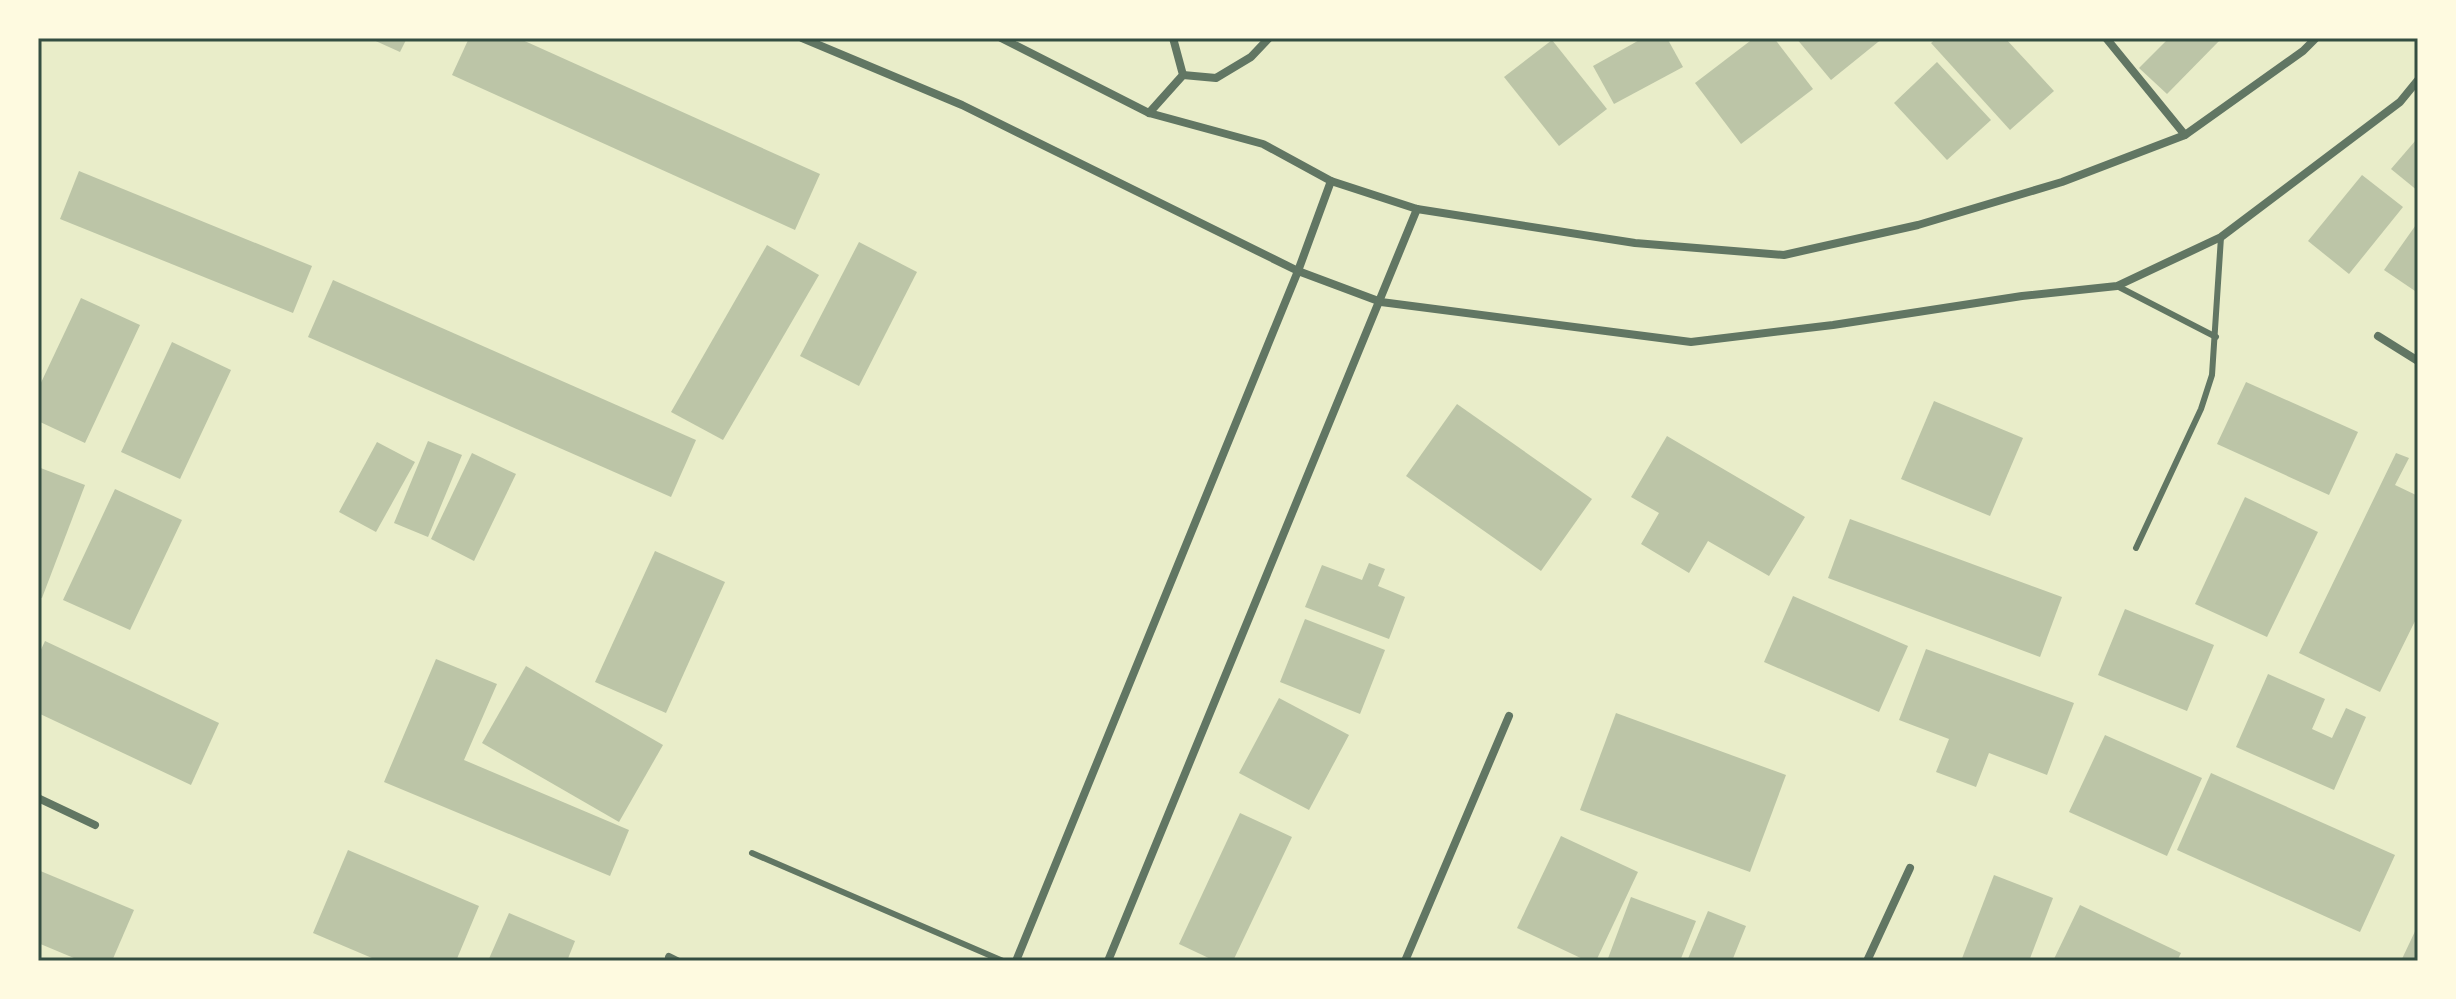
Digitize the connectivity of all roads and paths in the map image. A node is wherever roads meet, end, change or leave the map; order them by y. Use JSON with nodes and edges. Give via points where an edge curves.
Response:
{"nodes":[{"id":1,"x":802,"y":38,"type":"edge"},
{"id":2,"x":1001,"y":38,"type":"edge"},
{"id":3,"x":1173,"y":38,"type":"edge"},
{"id":4,"x":1269,"y":38,"type":"edge"},
{"id":5,"x":2106,"y":38,"type":"edge"},
{"id":6,"x":2316,"y":38,"type":"edge"},
{"id":7,"x":1183,"y":75,"type":"junction"},
{"id":8,"x":2418,"y":80,"type":"edge"},
{"id":9,"x":1149,"y":113,"type":"junction"},
{"id":10,"x":2185,"y":135,"type":"junction"},
{"id":11,"x":1331,"y":181,"type":"junction"},
{"id":12,"x":1417,"y":209,"type":"junction"},
{"id":13,"x":2221,"y":237,"type":"junction"},
{"id":14,"x":1298,"y":271,"type":"junction"},
{"id":15,"x":2117,"y":286,"type":"junction"},
{"id":16,"x":1381,"y":302,"type":"junction"},
{"id":17,"x":2378,"y":336,"type":"dead end"},
{"id":18,"x":2216,"y":337,"type":"junction"},
{"id":19,"x":2418,"y":361,"type":"edge"},
{"id":20,"x":2136,"y":548,"type":"dead end"},
{"id":21,"x":1509,"y":716,"type":"dead end"},
{"id":22,"x":38,"y":798,"type":"edge"},
{"id":23,"x":95,"y":825,"type":"dead end"},
{"id":24,"x":752,"y":853,"type":"dead end"},
{"id":25,"x":1910,"y":868,"type":"dead end"},
{"id":26,"x":1003,"y":961,"type":"edge"},
{"id":27,"x":1016,"y":961,"type":"edge"},
{"id":28,"x":1108,"y":961,"type":"edge"},
{"id":29,"x":1405,"y":961,"type":"edge"},
{"id":30,"x":1867,"y":961,"type":"edge"}],
"edges":[{"from":1,"to":14,"type":"street","via":[[962,105]]},
{"from":2,"to":9,"type":"street"},
{"from":3,"to":7,"type":"street"},
{"from":4,"to":7,"type":"street","via":[[1251,57],[1216,78]]},
{"from":5,"to":10,"type":"street"},
{"from":6,"to":10,"type":"street"},
{"from":7,"to":9,"type":"street"},
{"from":8,"to":13,"type":"street","via":[[2400,102]]},
{"from":9,"to":11,"type":"street","via":[[1263,144]]},
{"from":10,"to":12,"type":"street","via":[[2062,182],[1918,225],[1784,255],[1635,243]]},
{"from":11,"to":12,"type":"street"},
{"from":11,"to":14,"type":"street"},
{"from":12,"to":16,"type":"street"},
{"from":13,"to":15,"type":"street"},
{"from":13,"to":18,"type":"lane"},
{"from":14,"to":16,"type":"street"},
{"from":14,"to":27,"type":"street"},
{"from":15,"to":16,"type":"street","via":[[1691,342]]},
{"from":15,"to":18,"type":"lane"},
{"from":16,"to":28,"type":"street"},
{"from":17,"to":19,"type":"street"},
{"from":18,"to":20,"type":"lane","via":[[2201,409]]},
{"from":21,"to":29,"type":"street"},
{"from":22,"to":23,"type":"street"},
{"from":24,"to":26,"type":"lane"},
{"from":25,"to":30,"type":"street"}]}
